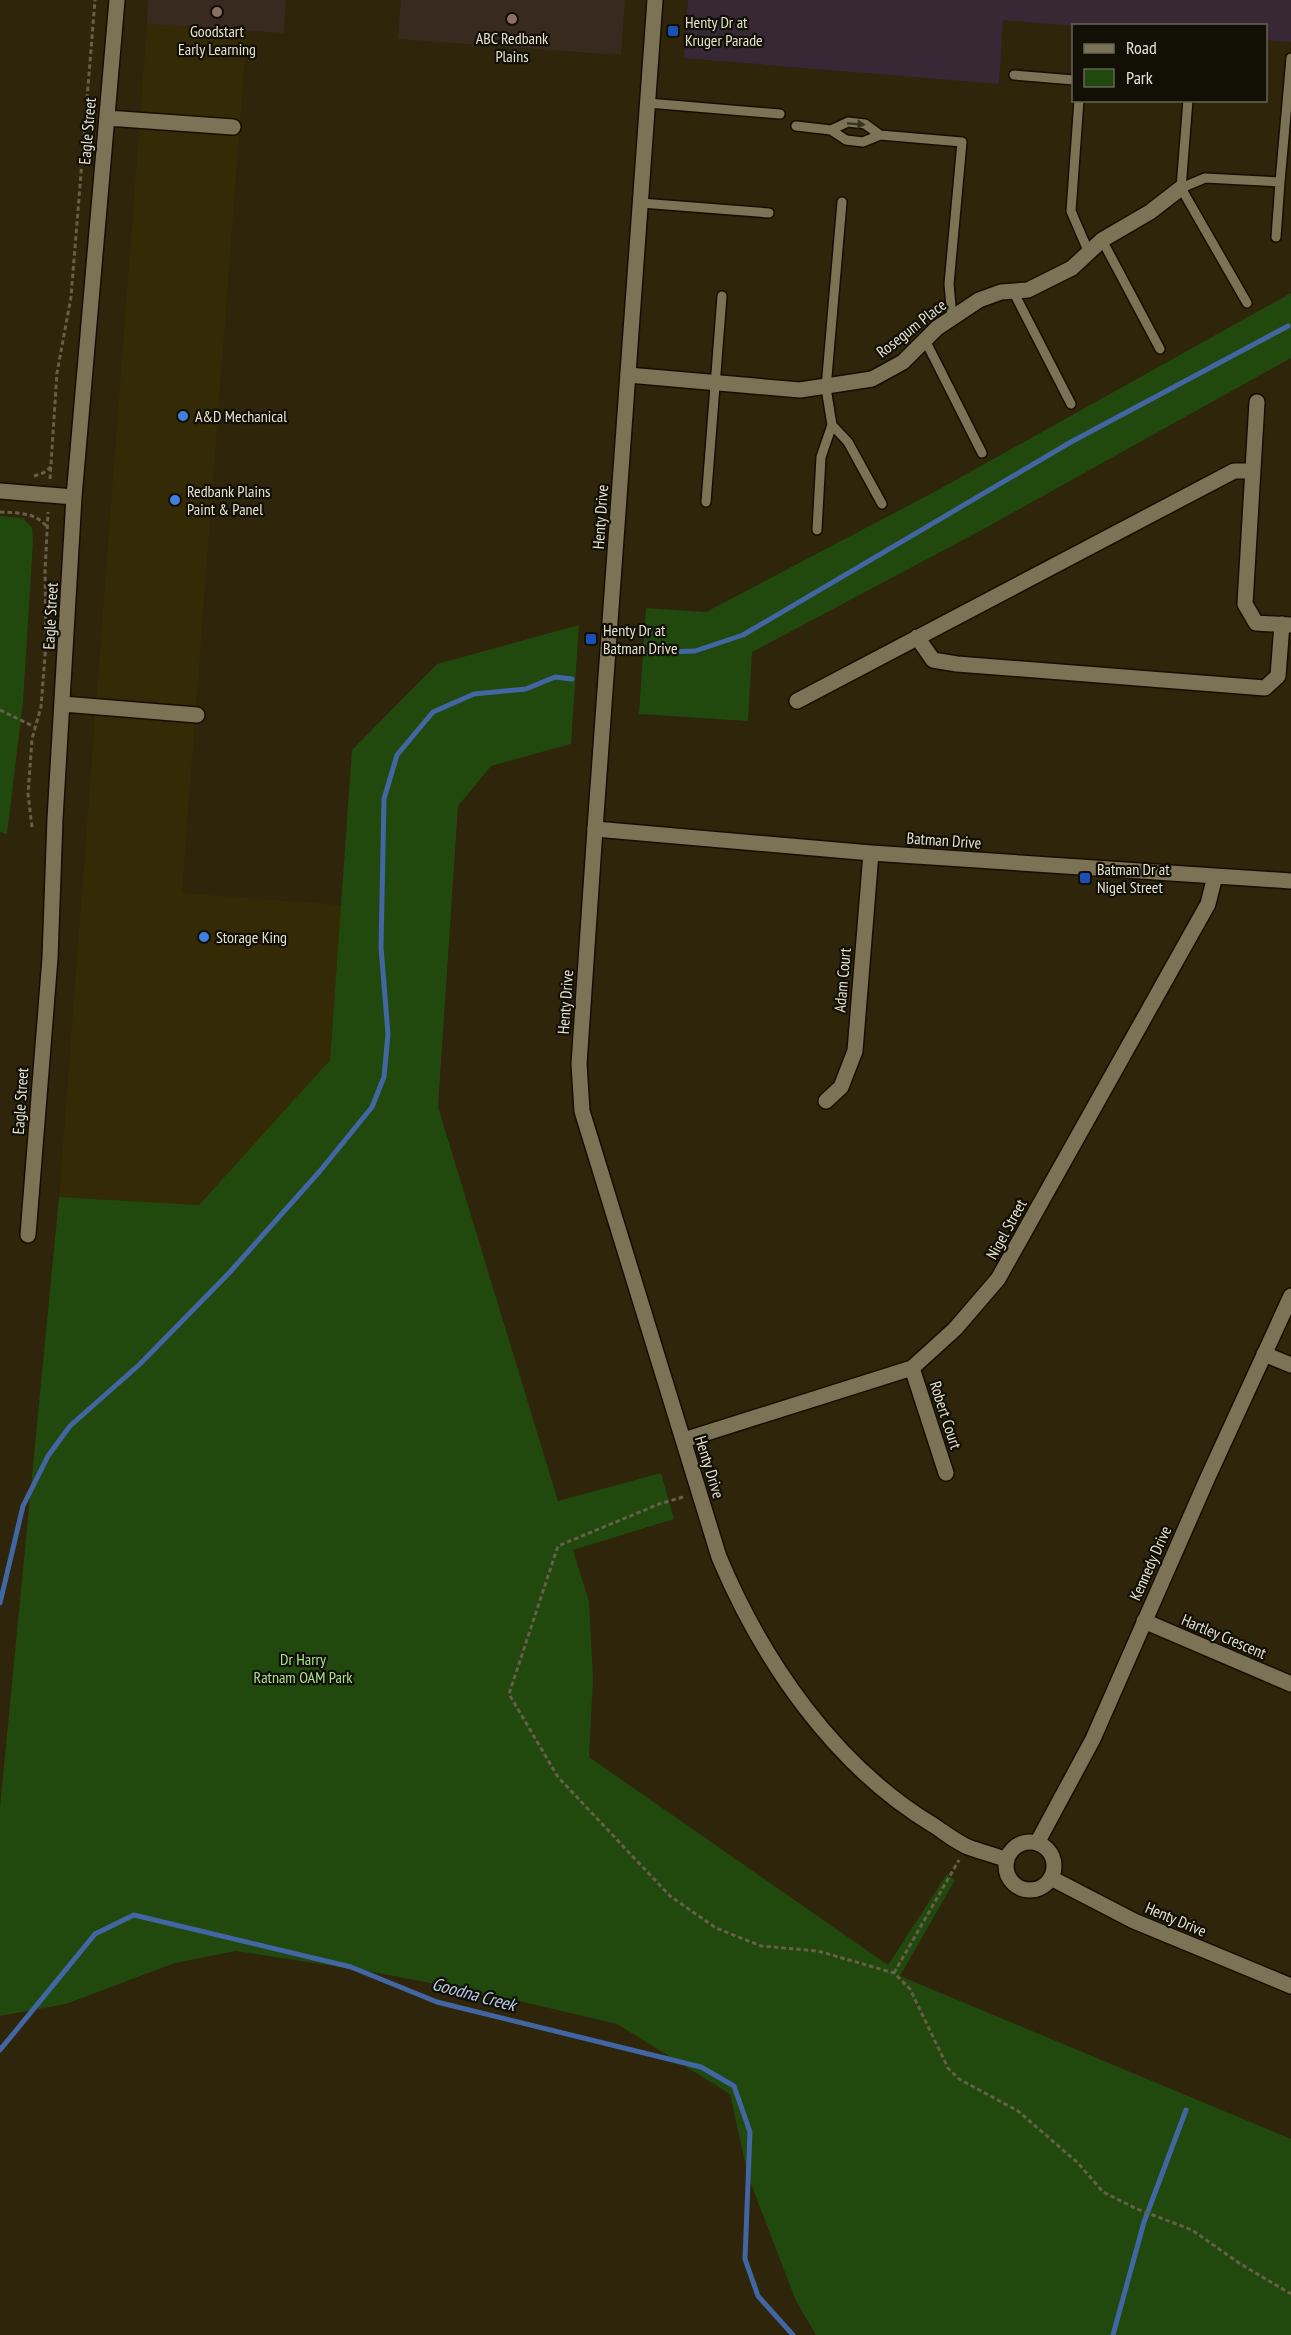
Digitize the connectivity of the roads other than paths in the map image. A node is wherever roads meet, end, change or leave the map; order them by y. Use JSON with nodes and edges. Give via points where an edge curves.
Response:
{"nodes":[{"id":1,"x":117,"y":0,"type":"edge"},
{"id":2,"x":655,"y":0,"type":"edge"},
{"id":3,"x":1291,"y":58,"type":"edge"},
{"id":4,"x":1014,"y":75,"type":"dead end"},
{"id":5,"x":1072,"y":80,"type":"edge"},
{"id":6,"x":1079,"y":102,"type":"edge"},
{"id":7,"x":1188,"y":102,"type":"edge"},
{"id":8,"x":648,"y":104,"type":"junction"},
{"id":9,"x":780,"y":114,"type":"dead end"},
{"id":10,"x":107,"y":118,"type":"junction"},
{"id":11,"x":796,"y":126,"type":"dead end"},
{"id":12,"x":233,"y":127,"type":"dead end"},
{"id":13,"x":831,"y":130,"type":"junction"},
{"id":14,"x":880,"y":135,"type":"junction"},
{"id":15,"x":1280,"y":182,"type":"junction"},
{"id":16,"x":1181,"y":188,"type":"junction"},
{"id":17,"x":641,"y":202,"type":"junction"},
{"id":18,"x":842,"y":202,"type":"dead end"},
{"id":19,"x":769,"y":213,"type":"dead end"},
{"id":20,"x":1276,"y":237,"type":"dead end"},
{"id":21,"x":1102,"y":240,"type":"junction"},
{"id":22,"x":1089,"y":253,"type":"junction"},
{"id":23,"x":1012,"y":291,"type":"junction"},
{"id":24,"x":723,"y":296,"type":"dead end"},
{"id":25,"x":1247,"y":303,"type":"dead end"},
{"id":26,"x":952,"y":318,"type":"junction"},
{"id":27,"x":925,"y":340,"type":"junction"},
{"id":28,"x":1160,"y":350,"type":"dead end"},
{"id":29,"x":628,"y":375,"type":"junction"},
{"id":30,"x":716,"y":383,"type":"junction"},
{"id":31,"x":826,"y":388,"type":"junction"},
{"id":32,"x":1257,"y":402,"type":"dead end"},
{"id":33,"x":1071,"y":404,"type":"dead end"},
{"id":34,"x":832,"y":425,"type":"junction"},
{"id":35,"x":982,"y":453,"type":"dead end"},
{"id":36,"x":1252,"y":471,"type":"junction"},
{"id":37,"x":0,"y":491,"type":"edge"},
{"id":38,"x":74,"y":497,"type":"junction"},
{"id":39,"x":706,"y":502,"type":"dead end"},
{"id":40,"x":882,"y":504,"type":"dead end"},
{"id":41,"x":817,"y":530,"type":"dead end"},
{"id":42,"x":1286,"y":625,"type":"edge"},
{"id":43,"x":917,"y":638,"type":"junction"},
{"id":44,"x":797,"y":701,"type":"dead end"},
{"id":45,"x":63,"y":704,"type":"junction"},
{"id":46,"x":197,"y":715,"type":"dead end"},
{"id":47,"x":595,"y":829,"type":"junction"},
{"id":48,"x":871,"y":853,"type":"junction"},
{"id":49,"x":1215,"y":876,"type":"junction"},
{"id":50,"x":1291,"y":882,"type":"edge"},
{"id":51,"x":826,"y":1101,"type":"dead end"},
{"id":52,"x":28,"y":1235,"type":"dead end"},
{"id":53,"x":1291,"y":1296,"type":"edge"},
{"id":54,"x":1264,"y":1354,"type":"junction"},
{"id":55,"x":1291,"y":1365,"type":"edge"},
{"id":56,"x":912,"y":1368,"type":"junction"},
{"id":57,"x":684,"y":1440,"type":"junction"},
{"id":58,"x":946,"y":1473,"type":"dead end"},
{"id":59,"x":1144,"y":1621,"type":"junction"},
{"id":60,"x":1291,"y":1684,"type":"edge"},
{"id":61,"x":1037,"y":1843,"type":"junction"},
{"id":62,"x":1007,"y":1860,"type":"junction"},
{"id":63,"x":1051,"y":1878,"type":"junction"},
{"id":64,"x":1291,"y":1986,"type":"edge"}],
"edges":[{"from":1,"to":10,"type":"street","name":"Eagle Street"},
{"from":2,"to":8,"type":"street","name":"Henty Drive"},
{"from":3,"to":15,"type":"lane"},
{"from":4,"to":5,"type":"lane"},
{"from":6,"to":22,"type":"lane","via":[[1071,211]]},
{"from":7,"to":16,"type":"lane"},
{"from":8,"to":9,"type":"lane"},
{"from":8,"to":17,"type":"street","name":"Henty Drive"},
{"from":10,"to":12,"type":"street"},
{"from":10,"to":38,"type":"street","name":"Eagle Street"},
{"from":11,"to":13,"type":"lane"},
{"from":13,"to":14,"type":"lane","via":[[846,140],[863,142]]},
{"from":13,"to":14,"type":"lane","one_way":true,"via":[[848,122],[865,124]]},
{"from":14,"to":26,"type":"lane","via":[[962,142],[950,284]]},
{"from":15,"to":16,"type":"lane","via":[[1206,178]]},
{"from":15,"to":20,"type":"lane"},
{"from":16,"to":21,"type":"street","name":"Rosegum Place","via":[[1150,212]]},
{"from":16,"to":25,"type":"lane"},
{"from":17,"to":19,"type":"lane"},
{"from":17,"to":29,"type":"street","name":"Henty Drive"},
{"from":18,"to":31,"type":"lane"},
{"from":21,"to":22,"type":"street","name":"Rosegum Place"},
{"from":21,"to":28,"type":"lane"},
{"from":22,"to":23,"type":"street","name":"Rosegum Place","via":[[1072,268],[1037,286]]},
{"from":23,"to":26,"type":"street","name":"Rosegum Place","via":[[979,300]]},
{"from":23,"to":33,"type":"lane"},
{"from":24,"to":30,"type":"lane"},
{"from":26,"to":27,"type":"street","name":"Rosegum Place"},
{"from":27,"to":31,"type":"street","name":"Rosegum Place","via":[[903,362],[872,379]]},
{"from":27,"to":35,"type":"lane"},
{"from":29,"to":30,"type":"street","name":"Rosegum Place"},
{"from":29,"to":47,"type":"street","name":"Henty Drive"},
{"from":30,"to":31,"type":"street","name":"Rosegum Place","via":[[800,390]]},
{"from":30,"to":39,"type":"lane"},
{"from":31,"to":34,"type":"lane"},
{"from":32,"to":36,"type":"street"},
{"from":34,"to":40,"type":"lane","via":[[848,442]]},
{"from":34,"to":41,"type":"lane","via":[[821,457]]},
{"from":36,"to":42,"type":"street","via":[[1245,604],[1256,623]]},
{"from":36,"to":43,"type":"street","via":[[1234,471]]},
{"from":37,"to":38,"type":"street"},
{"from":38,"to":45,"type":"street","name":"Eagle Street"},
{"from":42,"to":43,"type":"street","via":[[1278,676],[1265,688],[957,664],[933,660]]},
{"from":43,"to":44,"type":"street"},
{"from":45,"to":46,"type":"street"},
{"from":45,"to":52,"type":"street","name":"Eagle Street","via":[[50,958]]},
{"from":47,"to":48,"type":"street","name":"Batman Drive"},
{"from":47,"to":57,"type":"street","name":"Henty Drive","via":[[579,1064],[582,1111]]},
{"from":48,"to":49,"type":"street","name":"Batman Drive"},
{"from":48,"to":51,"type":"street","name":"Adam Court","via":[[855,1051],[841,1086]]},
{"from":49,"to":50,"type":"street","name":"Batman Drive"},
{"from":49,"to":56,"type":"street","name":"Nigel Street","via":[[1208,904],[998,1279],[955,1329]]},
{"from":53,"to":54,"type":"street","name":"Kennedy Drive"},
{"from":54,"to":55,"type":"street"},
{"from":54,"to":59,"type":"street","name":"Kennedy Drive"},
{"from":56,"to":57,"type":"street","name":"Nigel Street"},
{"from":56,"to":58,"type":"street","name":"Robert Court"},
{"from":57,"to":62,"type":"street","name":"Henty Drive","via":[[719,1557],[736,1598],[775,1667],[822,1728],[906,1809],[967,1846]]},
{"from":59,"to":60,"type":"street","name":"Hartley Crescent"},
{"from":59,"to":61,"type":"street","name":"Kennedy Drive","via":[[1093,1739]]},
{"from":61,"to":62,"type":"street","via":[[1024,1842]]},
{"from":61,"to":63,"type":"street","via":[[1047,1849],[1053,1860]]},
{"from":62,"to":63,"type":"street","via":[[1010,1878],[1024,1889],[1036,1889]]},
{"from":63,"to":64,"type":"street","name":"Henty Drive","via":[[1134,1921]]}]}
